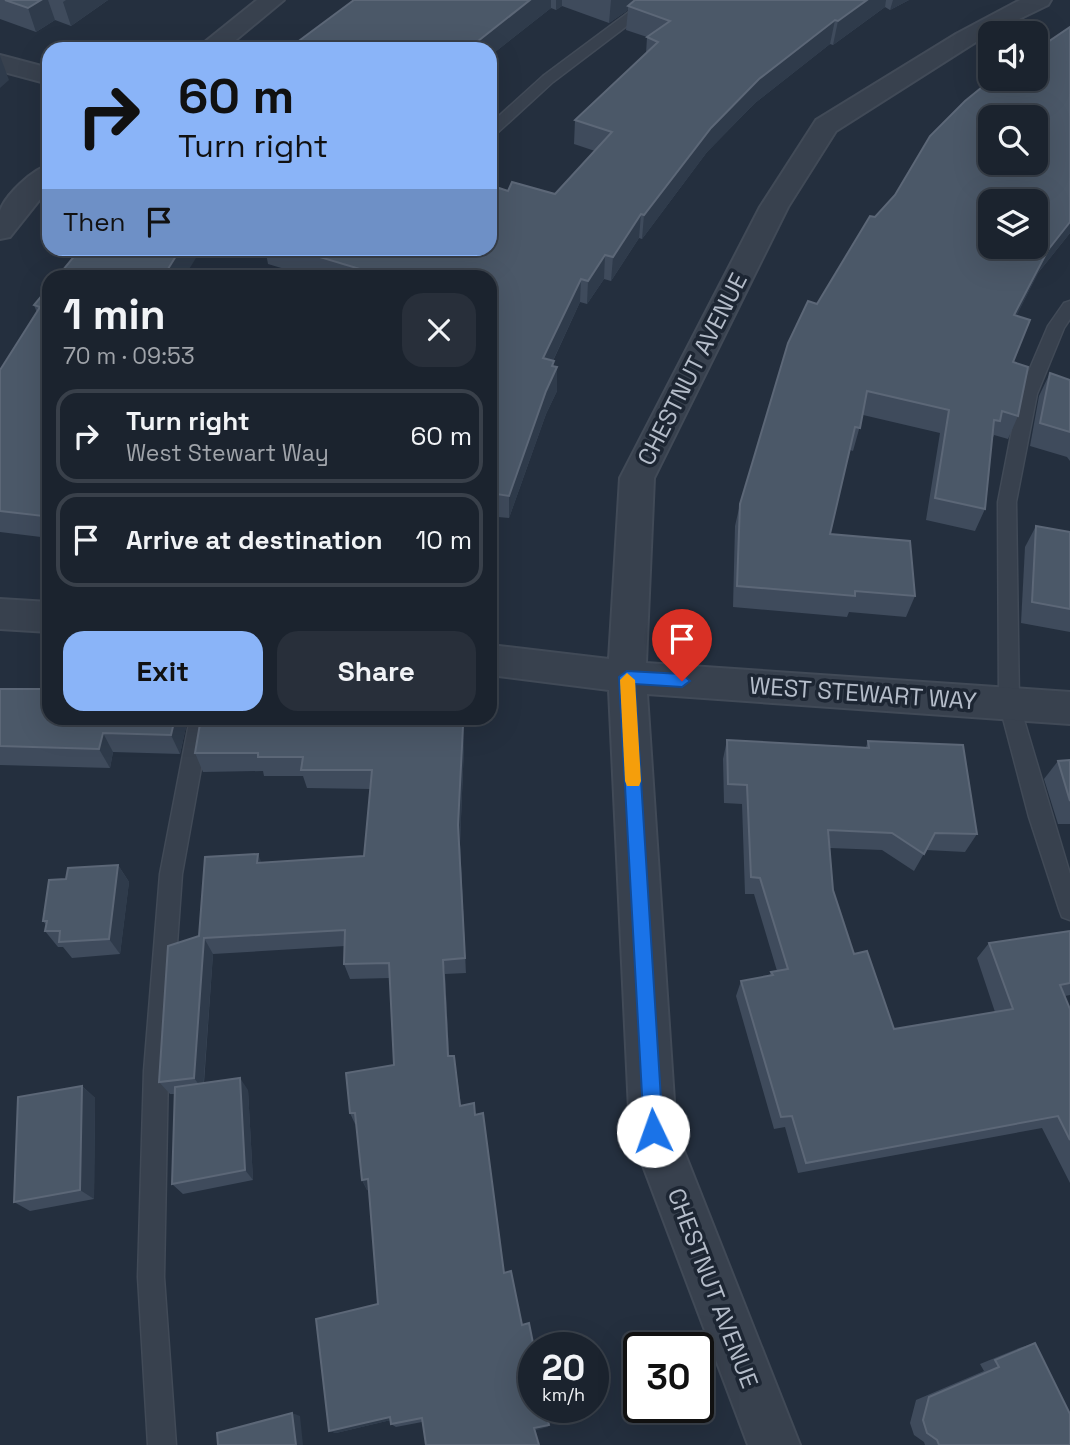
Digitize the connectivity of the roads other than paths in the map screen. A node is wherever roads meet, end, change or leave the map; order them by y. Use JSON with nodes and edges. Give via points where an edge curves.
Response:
{"nodes":[{"id":1,"x":272,"y":0,"type":"edge"},
{"id":2,"x":654,"y":0,"type":"edge"},
{"id":3,"x":1039,"y":0,"type":"edge"},
{"id":4,"x":218,"y":42,"type":"edge"},
{"id":5,"x":0,"y":63,"type":"edge"},
{"id":6,"x":42,"y":74,"type":"edge"},
{"id":7,"x":497,"y":125,"type":"edge"},
{"id":8,"x":42,"y":180,"type":"edge"},
{"id":9,"x":0,"y":230,"type":"edge"},
{"id":10,"x":1070,"y":307,"type":"edge"},
{"id":11,"x":0,"y":614,"type":"edge"},
{"id":12,"x":42,"y":617,"type":"edge"},
{"id":13,"x":497,"y":661,"type":"edge"},
{"id":14,"x":627,"y":677,"type":"junction"},
{"id":15,"x":1009,"y":703,"type":"junction"},
{"id":16,"x":1070,"y":708,"type":"edge"},
{"id":17,"x":199,"y":725,"type":"edge"},
{"id":18,"x":1070,"y":909,"type":"edge"},
{"id":19,"x":162,"y":1445,"type":"edge"},
{"id":20,"x":774,"y":1445,"type":"edge"}],
"edges":[{"from":1,"to":4,"type":"street"},
{"from":2,"to":7,"type":"lane","via":[[599,38]]},
{"from":3,"to":14,"type":"street","name":"CHESTNUT AVENUE","via":[[923,64],[826,126],[774,207],[637,478]]},
{"from":5,"to":6,"type":"street"},
{"from":8,"to":9,"type":"street"},
{"from":10,"to":15,"type":"lane","via":[[1056,326],[1028,394],[1007,502]]},
{"from":11,"to":12,"type":"street"},
{"from":13,"to":14,"type":"street","name":"WEST STEWART WAY"},
{"from":14,"to":15,"type":"street","name":"WEST STEWART WAY"},
{"from":14,"to":20,"type":"street","name":"CHESTNUT AVENUE","via":[[653,1131]]},
{"from":15,"to":16,"type":"street","name":"WEST STEWART WAY"},
{"from":15,"to":18,"type":"lane"},
{"from":17,"to":19,"type":"lane","via":[[171,874],[156,1071],[151,1277]]}]}
